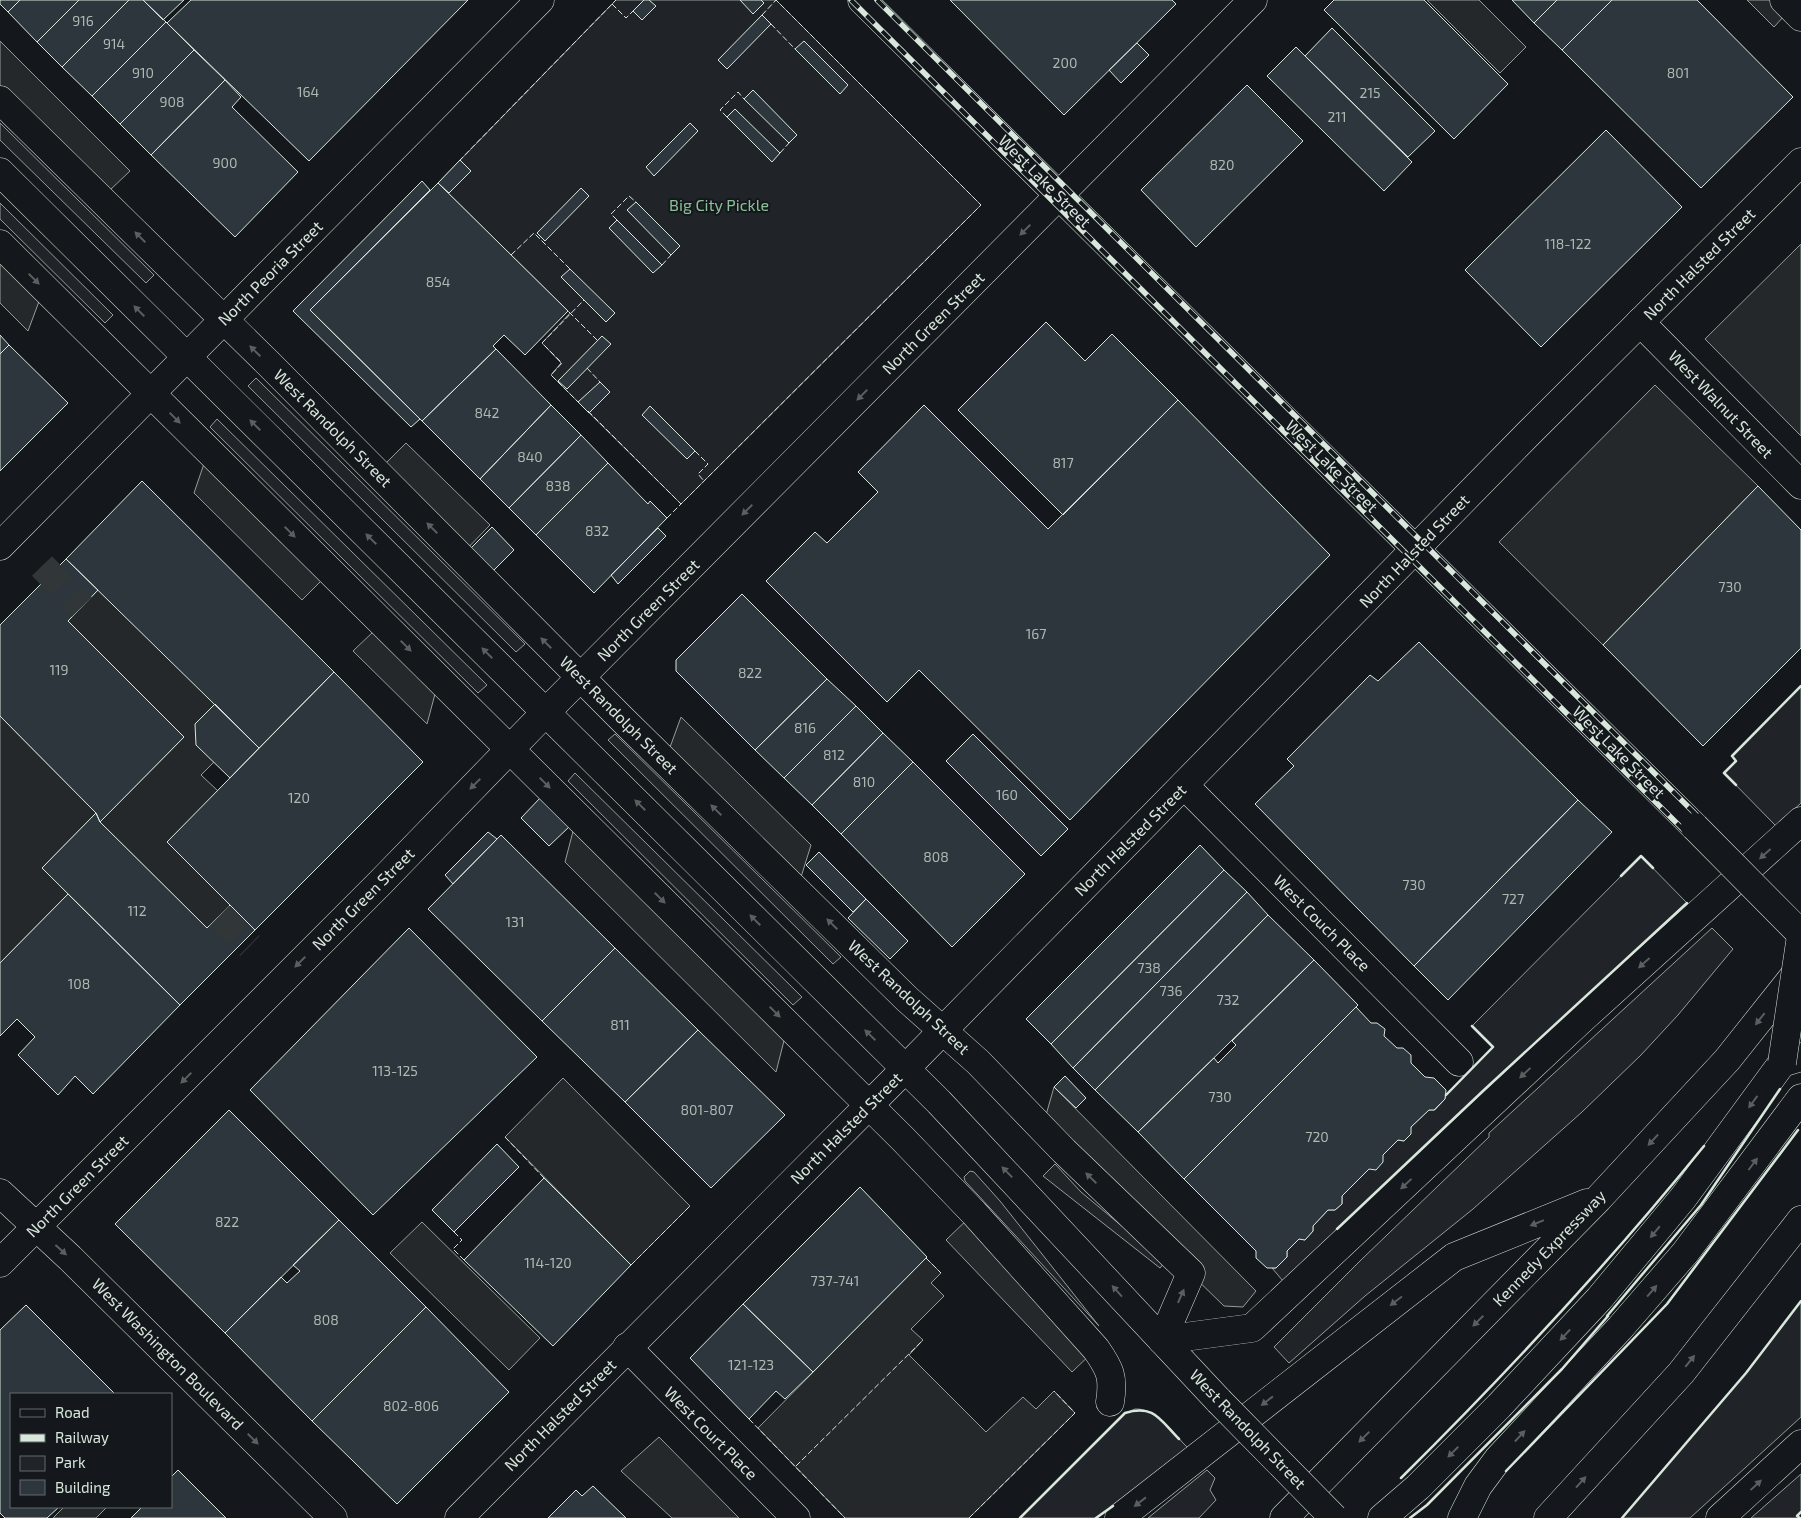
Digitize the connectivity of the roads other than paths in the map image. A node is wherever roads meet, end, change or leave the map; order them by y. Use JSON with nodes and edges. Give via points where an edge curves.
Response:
{"nodes":[{"id":1,"x":540,"y":0,"type":"edge"},
{"id":2,"x":862,"y":0,"type":"edge"},
{"id":3,"x":1253,"y":0,"type":"edge"},
{"id":4,"x":1784,"y":0,"type":"edge"},
{"id":5,"x":1801,"y":16,"type":"edge"},
{"id":6,"x":0,"y":100,"type":"edge"},
{"id":7,"x":1801,"y":162,"type":"edge"},
{"id":8,"x":0,"y":172,"type":"edge"},
{"id":9,"x":1060,"y":195,"type":"junction"},
{"id":10,"x":0,"y":244,"type":"edge"},
{"id":11,"x":224,"y":320,"type":"junction"},
{"id":12,"x":1640,"y":322,"type":"junction"},
{"id":13,"x":186,"y":357,"type":"junction"},
{"id":14,"x":151,"y":395,"type":"junction"},
{"id":15,"x":1801,"y":486,"type":"edge"},
{"id":16,"x":0,"y":546,"type":"edge"},
{"id":17,"x":1417,"y":550,"type":"junction"},
{"id":18,"x":581,"y":678,"type":"junction"},
{"id":19,"x":546,"y":712,"type":"junction"},
{"id":20,"x":510,"y":749,"type":"junction"},
{"id":21,"x":1184,"y":785,"type":"junction"},
{"id":22,"x":1801,"y":821,"type":"edge"},
{"id":23,"x":1801,"y":935,"type":"edge"},
{"id":24,"x":1801,"y":967,"type":"edge"},
{"id":25,"x":943,"y":1030,"type":"junction"},
{"id":26,"x":1792,"y":1060,"type":"edge"},
{"id":27,"x":1459,"y":1062,"type":"dead end"},
{"id":28,"x":906,"y":1068,"type":"junction"},
{"id":29,"x":1801,"y":1098,"type":"edge"},
{"id":30,"x":869,"y":1105,"type":"junction"},
{"id":31,"x":0,"y":1193,"type":"edge"},
{"id":32,"x":1598,"y":1199,"type":"junction"},
{"id":33,"x":1801,"y":1220,"type":"edge"},
{"id":34,"x":36,"y":1227,"type":"junction"},
{"id":35,"x":0,"y":1263,"type":"edge"},
{"id":36,"x":1162,"y":1340,"type":"junction"},
{"id":37,"x":627,"y":1347,"type":"junction"},
{"id":38,"x":1110,"y":1402,"type":"dead end"},
{"id":39,"x":1801,"y":1444,"type":"edge"},
{"id":40,"x":333,"y":1518,"type":"edge"},
{"id":41,"x":459,"y":1518,"type":"edge"},
{"id":42,"x":796,"y":1518,"type":"edge"},
{"id":43,"x":1119,"y":1518,"type":"edge"},
{"id":44,"x":1284,"y":1518,"type":"edge"},
{"id":45,"x":1334,"y":1518,"type":"edge"},
{"id":46,"x":1382,"y":1518,"type":"edge"},
{"id":47,"x":1462,"y":1518,"type":"edge"},
{"id":48,"x":1548,"y":1518,"type":"edge"},
{"id":49,"x":1720,"y":1518,"type":"edge"}],
"edges":[{"from":1,"to":11,"type":"main road","name":"North Peoria Street"},
{"from":2,"to":9,"type":"main road","name":"West Lake Street"},
{"from":3,"to":9,"type":"main road","name":"North Green Street"},
{"from":4,"to":5,"type":"main road"},
{"from":11,"to":6,"type":"main road","name":"West Randolph Street","one_way":true},
{"from":7,"to":12,"type":"main road","name":"North Halsted Street"},
{"from":13,"to":8,"type":"main road","name":"West Randolph Street","one_way":true},
{"from":9,"to":17,"type":"main road","name":"West Lake Street"},
{"from":9,"to":18,"type":"main road","name":"North Green Street","one_way":true},
{"from":10,"to":14,"type":"main road","one_way":true},
{"from":11,"to":13,"type":"main road","name":"North Peoria Street"},
{"from":18,"to":11,"type":"main road","name":"West Randolph Street","one_way":true},
{"from":12,"to":15,"type":"main road","name":"West Walnut Street"},
{"from":12,"to":17,"type":"main road","name":"North Halsted Street"},
{"from":13,"to":14,"type":"main road","name":"North Peoria Street"},
{"from":19,"to":13,"type":"main road","name":"West Randolph Street","one_way":true},
{"from":14,"to":16,"type":"main road","name":"North Peoria Street"},
{"from":14,"to":20,"type":"main road","one_way":true},
{"from":17,"to":21,"type":"main road","name":"North Halsted Street"},
{"from":17,"to":23,"type":"main road","name":"West Lake Street","bridge":true},
{"from":18,"to":19,"type":"main road","name":"North Green Street"},
{"from":25,"to":18,"type":"main road","name":"West Randolph Street","one_way":true,"via":[[907,999]]},
{"from":19,"to":20,"type":"main road","name":"North Green Street"},
{"from":28,"to":19,"type":"main road","name":"West Randolph Street","one_way":true},
{"from":20,"to":30,"type":"main road","one_way":true},
{"from":20,"to":34,"type":"main road","name":"North Green Street","one_way":true},
{"from":21,"to":25,"type":"main road","name":"North Halsted Street"},
{"from":21,"to":27,"type":"main road","name":"West Couch Place"},
{"from":22,"to":36,"type":"main road","one_way":true,"via":[[1582,1019],[1252,1328]]},
{"from":23,"to":26,"type":"main road","bridge":true},
{"from":24,"to":32,"type":"main road","name":"Kennedy Expressway","one_way":true,"via":[[1727,1060]]},
{"from":25,"to":28,"type":"main road","name":"North Halsted Street"},
{"from":36,"to":25,"type":"main road","name":"West Randolph Street","one_way":true,"via":[[1191,1273]]},
{"from":26,"to":46,"type":"main road","one_way":true,"via":[[1599,1299],[1499,1406],[1418,1487]]},
{"from":28,"to":30,"type":"main road","name":"North Halsted Street"},
{"from":36,"to":28,"type":"main road","name":"West Randolph Street","one_way":true},
{"from":47,"to":29,"type":"main road","one_way":true,"via":[[1478,1486],[1498,1459],[1685,1253]]},
{"from":30,"to":37,"type":"main road","name":"North Halsted Street"},
{"from":30,"to":38,"type":"main road","via":[[974,1213],[1096,1349],[1110,1368]]},
{"from":31,"to":34,"type":"main road","name":"West Washington Boulevard"},
{"from":32,"to":43,"type":"main road","one_way":true,"via":[[1454,1257]]},
{"from":32,"to":44,"type":"main road","name":"Kennedy Expressway","one_way":true},
{"from":48,"to":33,"type":"main road","one_way":true,"via":[[1681,1373]]},
{"from":34,"to":35,"type":"main road","name":"North Green Street"},
{"from":34,"to":40,"type":"main road","name":"West Washington Boulevard","one_way":true},
{"from":36,"to":45,"type":"main road","name":"West Randolph Street","bridge":true},
{"from":37,"to":41,"type":"main road","name":"North Halsted Street"},
{"from":37,"to":42,"type":"main road","name":"West Court Place"},
{"from":49,"to":39,"type":"main road","one_way":true}]}
